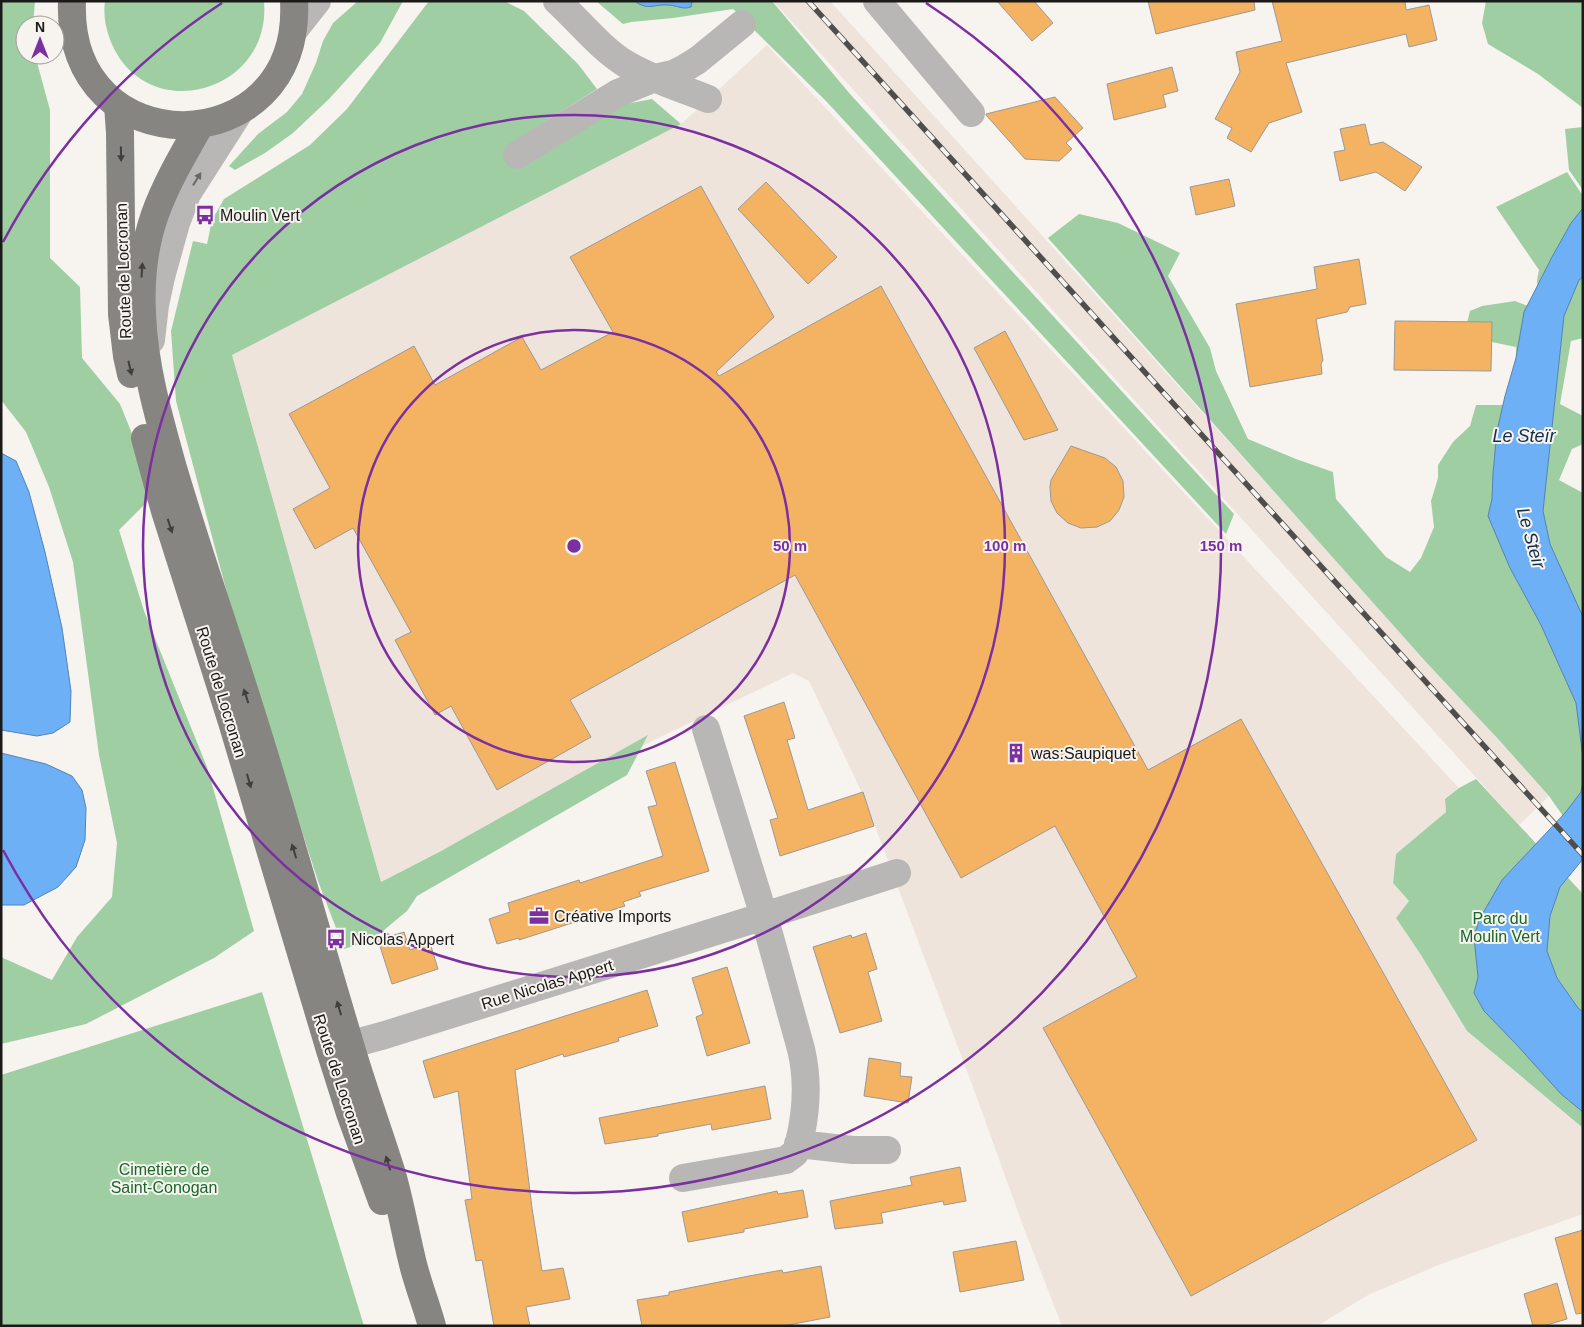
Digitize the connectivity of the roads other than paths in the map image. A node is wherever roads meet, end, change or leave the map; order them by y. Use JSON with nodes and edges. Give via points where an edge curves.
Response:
{"nodes":[{"id":1,"x":72,"y":1,"type":"edge"},
{"id":2,"x":294,"y":1,"type":"edge"},
{"id":3,"x":317,"y":1,"type":"edge"},
{"id":4,"x":558,"y":1,"type":"edge"},
{"id":5,"x":877,"y":1,"type":"edge"},
{"id":6,"x":742,"y":24,"type":"dead end"},
{"id":7,"x":294,"y":30,"type":"junction"},
{"id":8,"x":655,"y":78,"type":"junction"},
{"id":9,"x":708,"y":99,"type":"dead end"},
{"id":10,"x":118,"y":105,"type":"junction"},
{"id":11,"x":240,"y":111,"type":"junction"},
{"id":12,"x":971,"y":112,"type":"dead end"},
{"id":13,"x":200,"y":125,"type":"junction"},
{"id":14,"x":517,"y":155,"type":"dead end"},
{"id":15,"x":148,"y":371,"type":"junction"},
{"id":16,"x":706,"y":729,"type":"dead end"},
{"id":17,"x":897,"y":872,"type":"dead end"},
{"id":18,"x":764,"y":916,"type":"junction"},
{"id":19,"x":340,"y":1047,"type":"junction"},
{"id":20,"x":798,"y":1144,"type":"junction"},
{"id":21,"x":887,"y":1150,"type":"dead end"},
{"id":22,"x":683,"y":1178,"type":"dead end"},
{"id":23,"x":432,"y":1326,"type":"edge"}],
"edges":[{"from":1,"to":10,"type":"main road","via":[[73,33],[82,63],[103,93]]},
{"from":2,"to":7,"type":"main road"},
{"from":3,"to":7,"type":"street"},
{"from":4,"to":8,"type":"street","via":[[608,50],[626,64]]},
{"from":5,"to":12,"type":"street"},
{"from":6,"to":8,"type":"street","via":[[698,60],[672,74]]},
{"from":7,"to":11,"type":"main road","via":[[288,54],[276,76],[260,96]]},
{"from":8,"to":9,"type":"street"},
{"from":8,"to":14,"type":"street","via":[[618,93]]},
{"from":10,"to":13,"type":"main road","via":[[143,119],[171,126]]},
{"from":10,"to":19,"type":"main road","name":"Route de Locronan","one_way":true,"via":[[122,314],[138,409],[165,511]]},
{"from":11,"to":13,"type":"main road"},
{"from":15,"to":11,"type":"street","name":"Route de Locronan","one_way":true,"via":[[161,276],[176,223],[187,194]]},
{"from":15,"to":13,"type":"main road","name":"Route de Locronan","one_way":true,"via":[[141,297],[148,234],[169,180]]},
{"from":19,"to":15,"type":"main road","name":"Route de Locronan","one_way":true,"via":[[285,821],[182,497]]},
{"from":16,"to":18,"type":"street"},
{"from":17,"to":18,"type":"street","name":"Rue Nicolas Appert"},
{"from":18,"to":19,"type":"street","name":"Rue Nicolas Appert"},
{"from":18,"to":20,"type":"street","via":[[806,1070],[804,1119]]},
{"from":19,"to":23,"type":"main road","name":"Route de Locronan","via":[[401,1206],[412,1261]]},
{"from":20,"to":21,"type":"street"},
{"from":20,"to":22,"type":"street","via":[[795,1153],[786,1160]]}]}
